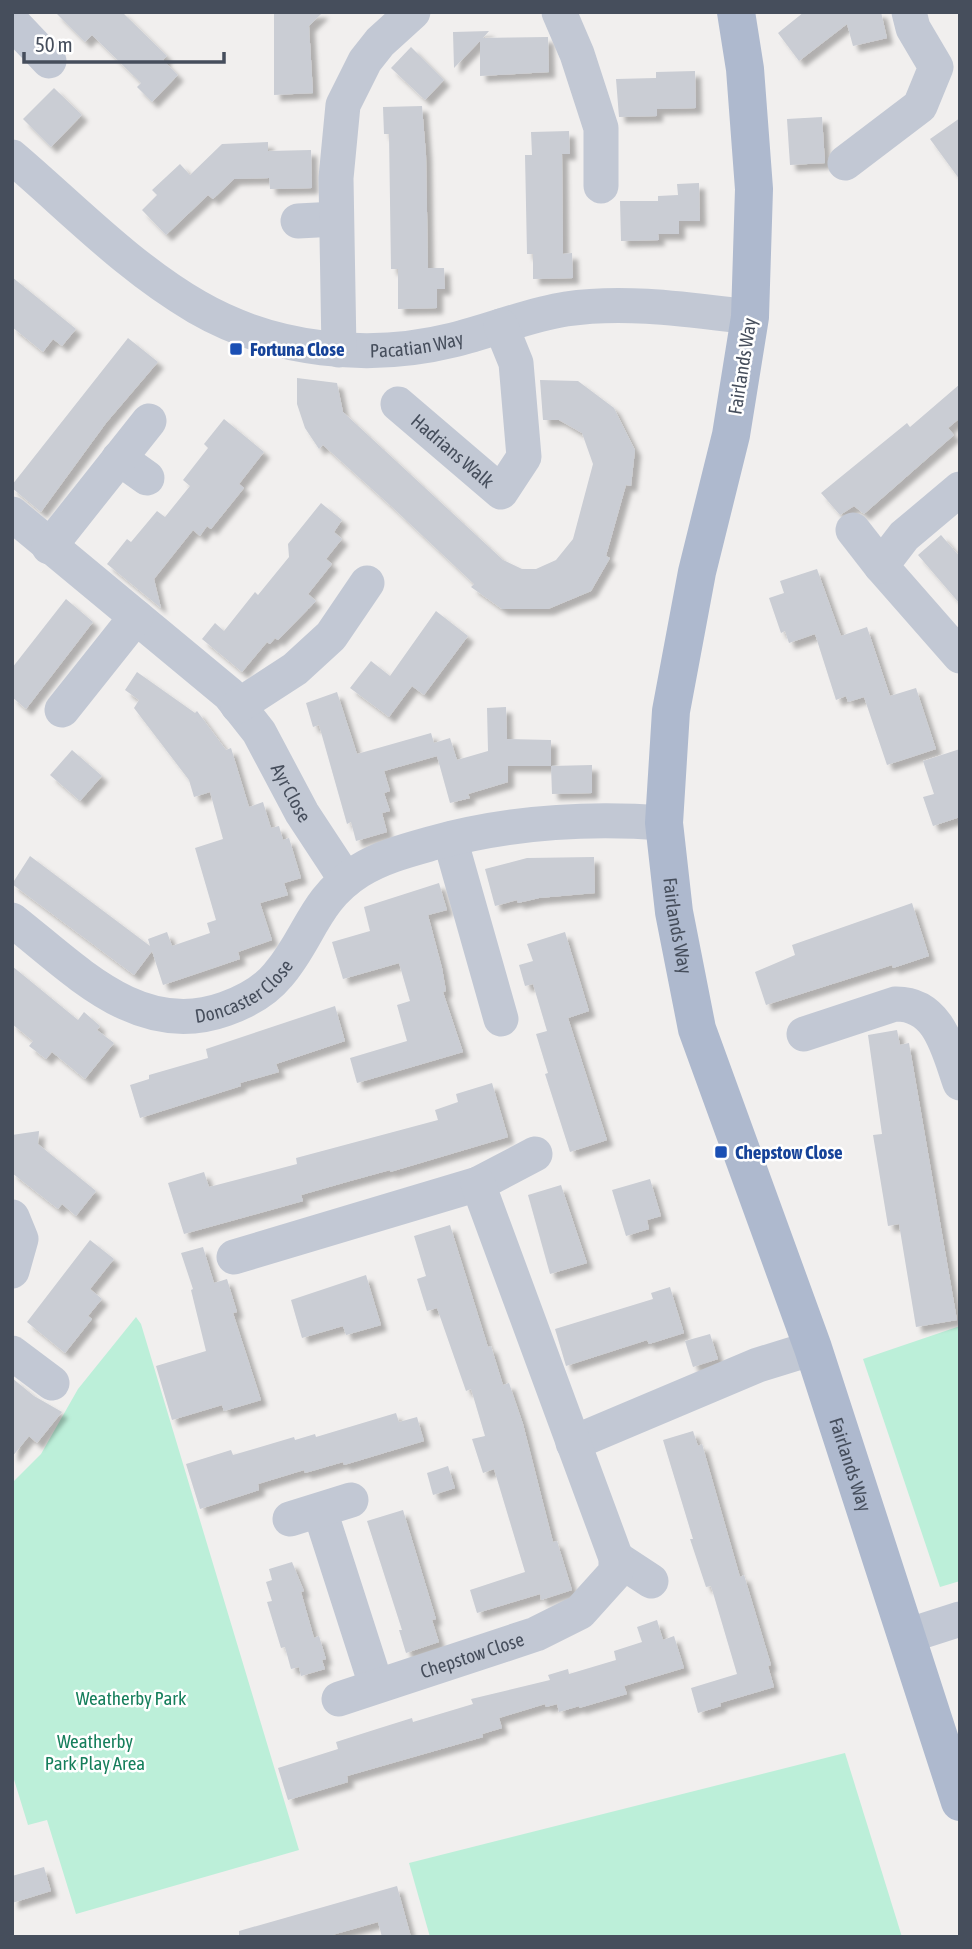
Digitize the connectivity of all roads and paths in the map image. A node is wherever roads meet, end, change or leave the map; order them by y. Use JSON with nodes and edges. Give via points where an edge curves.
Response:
{"nodes":[{"id":1,"x":413,"y":12,"type":"edge"},
{"id":2,"x":559,"y":12,"type":"edge"},
{"id":3,"x":736,"y":12,"type":"edge"},
{"id":4,"x":909,"y":12,"type":"edge"},
{"id":5,"x":948,"y":71,"type":"edge"},
{"id":6,"x":845,"y":163,"type":"dead end"},
{"id":7,"x":16,"y":167,"type":"edge"},
{"id":8,"x":609,"y":168,"type":"dead end"},
{"id":9,"x":337,"y":219,"type":"junction"},
{"id":10,"x":298,"y":220,"type":"dead end"},
{"id":11,"x":750,"y":317,"type":"junction"},
{"id":12,"x":501,"y":326,"type":"junction"},
{"id":13,"x":339,"y":350,"type":"junction"},
{"id":14,"x":398,"y":404,"type":"dead end"},
{"id":15,"x":149,"y":421,"type":"dead end"},
{"id":16,"x":960,"y":489,"type":"edge"},
{"id":17,"x":12,"y":514,"type":"edge"},
{"id":18,"x":853,"y":530,"type":"dead end"},
{"id":19,"x":49,"y":547,"type":"junction"},
{"id":20,"x":881,"y":566,"type":"junction"},
{"id":21,"x":367,"y":583,"type":"dead end"},
{"id":22,"x":136,"y":617,"type":"junction"},
{"id":23,"x":960,"y":656,"type":"edge"},
{"id":24,"x":238,"y":706,"type":"junction"},
{"id":25,"x":62,"y":710,"type":"dead end"},
{"id":26,"x":664,"y":823,"type":"junction"},
{"id":27,"x":450,"y":839,"type":"junction"},
{"id":28,"x":346,"y":880,"type":"junction"},
{"id":29,"x":12,"y":920,"type":"edge"},
{"id":30,"x":502,"y":1019,"type":"dead end"},
{"id":31,"x":804,"y":1034,"type":"dead end"},
{"id":32,"x":960,"y":1083,"type":"edge"},
{"id":33,"x":535,"y":1154,"type":"dead end"},
{"id":34,"x":478,"y":1184,"type":"junction"},
{"id":35,"x":12,"y":1217,"type":"edge"},
{"id":36,"x":255,"y":1262,"type":"dead end"},
{"id":37,"x":12,"y":1270,"type":"edge"},
{"id":38,"x":813,"y":1348,"type":"junction"},
{"id":39,"x":12,"y":1353,"type":"edge"},
{"id":40,"x":52,"y":1383,"type":"dead end"},
{"id":41,"x":573,"y":1443,"type":"junction"},
{"id":42,"x":321,"y":1510,"type":"dead end"},
{"id":43,"x":616,"y":1558,"type":"junction"},
{"id":44,"x":651,"y":1581,"type":"dead end"},
{"id":45,"x":960,"y":1619,"type":"edge"},
{"id":46,"x":907,"y":1636,"type":"junction"},
{"id":47,"x":376,"y":1685,"type":"junction"},
{"id":48,"x":340,"y":1699,"type":"dead end"},
{"id":49,"x":960,"y":1802,"type":"edge"}],
"edges":[{"from":1,"to":9,"type":"street","via":[[365,61],[343,105],[337,147]]},
{"from":2,"to":8,"type":"street","via":[[578,54]]},
{"from":3,"to":11,"type":"main road","name":"Fairlands Way","via":[[754,189]]},
{"from":4,"to":5,"type":"street","via":[[913,28]]},
{"from":5,"to":6,"type":"street","via":[[920,106]]},
{"from":7,"to":13,"type":"street","name":"Pacatian Way","via":[[123,255],[198,307],[249,330]]},
{"from":9,"to":10,"type":"street"},
{"from":9,"to":13,"type":"street"},
{"from":11,"to":12,"type":"street","name":"Pacatian Way","via":[[599,306],[556,311]]},
{"from":11,"to":26,"type":"main road","name":"Fairlands Way","via":[[732,435],[697,572],[671,711]]},
{"from":12,"to":13,"type":"street","name":"Pacatian Way","via":[[419,347]]},
{"from":12,"to":14,"type":"street","name":"Hadrians Walk","via":[[516,363],[524,457],[501,492]]},
{"from":15,"to":19,"type":"street","via":[[133,468]]},
{"from":16,"to":20,"type":"street","via":[[904,536]]},
{"from":17,"to":19,"type":"street","name":"Ayr Close"},
{"from":18,"to":20,"type":"street"},
{"from":19,"to":22,"type":"street","name":"Ayr Close"},
{"from":20,"to":23,"type":"street"},
{"from":21,"to":24,"type":"street","via":[[331,636],[295,669]]},
{"from":22,"to":24,"type":"street","name":"Ayr Close"},
{"from":22,"to":25,"type":"street"},
{"from":24,"to":28,"type":"street","name":"Ayr Close"},
{"from":26,"to":27,"type":"street","name":"Doncaster Close","via":[[612,819],[540,822]]},
{"from":26,"to":38,"type":"main road","name":"Fairlands Way","via":[[674,912],[697,1029]]},
{"from":27,"to":28,"type":"street","name":"Doncaster Close","via":[[378,861]]},
{"from":27,"to":30,"type":"street","via":[[479,987]]},
{"from":28,"to":29,"type":"street","name":"Doncaster Close","via":[[324,902],[278,975],[264,989],[234,1006],[196,1017],[157,1015],[125,1006]]},
{"from":31,"to":32,"type":"street","via":[[906,1004],[921,1009],[939,1028]]},
{"from":33,"to":34,"type":"street"},
{"from":34,"to":36,"type":"street"},
{"from":34,"to":41,"type":"street"},
{"from":35,"to":37,"type":"street","via":[[20,1239]]},
{"from":38,"to":41,"type":"street","via":[[758,1366]]},
{"from":38,"to":46,"type":"main road","name":"Fairlands Way"},
{"from":39,"to":40,"type":"street"},
{"from":41,"to":43,"type":"street"},
{"from":42,"to":47,"type":"street"},
{"from":43,"to":44,"type":"street"},
{"from":43,"to":47,"type":"street","name":"Chepstow Close","via":[[616,1572],[580,1612],[536,1634]]},
{"from":45,"to":46,"type":"street"},
{"from":46,"to":49,"type":"main road","name":"Fairlands Way"},
{"from":47,"to":48,"type":"street","name":"Chepstow Close"}]}
